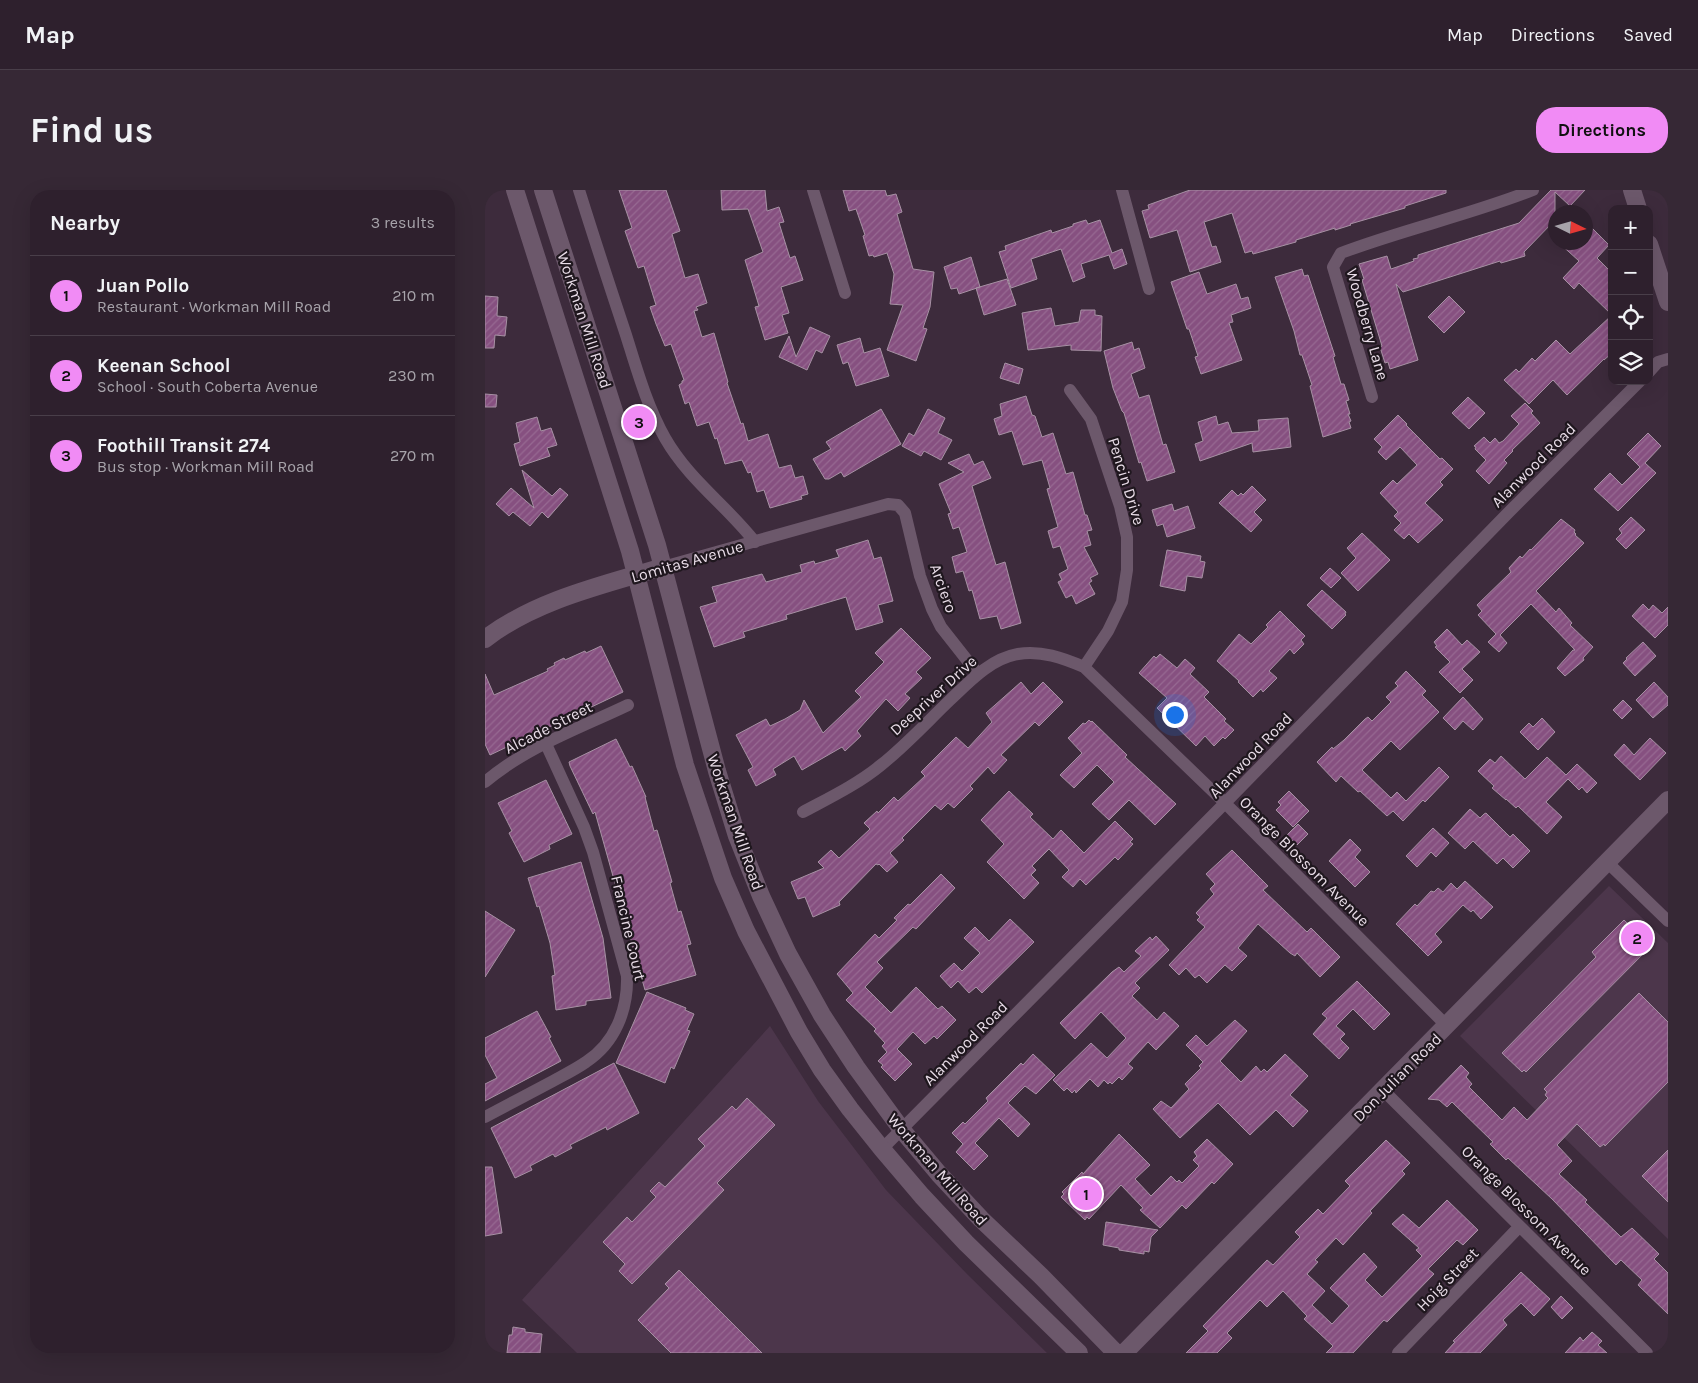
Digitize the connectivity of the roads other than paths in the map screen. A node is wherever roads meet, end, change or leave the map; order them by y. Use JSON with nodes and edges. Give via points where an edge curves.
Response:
{"nodes":[{"id":1,"x":515,"y":190,"type":"edge"},
{"id":2,"x":543,"y":190,"type":"edge"},
{"id":3,"x":579,"y":190,"type":"edge"},
{"id":4,"x":813,"y":190,"type":"edge"},
{"id":5,"x":1122,"y":190,"type":"edge"},
{"id":6,"x":1533,"y":190,"type":"edge"},
{"id":7,"x":1632,"y":190,"type":"edge"},
{"id":8,"x":1637,"y":205,"type":"edge"},
{"id":9,"x":1651,"y":250,"type":"edge"},
{"id":10,"x":1149,"y":289,"type":"dead end"},
{"id":11,"x":845,"y":293,"type":"dead end"},
{"id":12,"x":1668,"y":302,"type":"edge"},
{"id":13,"x":1668,"y":359,"type":"edge"},
{"id":14,"x":1653,"y":368,"type":"edge"},
{"id":15,"x":1635,"y":385,"type":"edge"},
{"id":16,"x":1070,"y":390,"type":"dead end"},
{"id":17,"x":1372,"y":397,"type":"dead end"},
{"id":18,"x":898,"y":505,"type":"joint"},
{"id":19,"x":755,"y":542,"type":"junction"},
{"id":20,"x":663,"y":567,"type":"junction"},
{"id":21,"x":636,"y":575,"type":"junction"},
{"id":22,"x":485,"y":639,"type":"edge"},
{"id":23,"x":1084,"y":667,"type":"junction"},
{"id":24,"x":978,"y":674,"type":"junction"},
{"id":25,"x":628,"y":705,"type":"dead end"},
{"id":26,"x":546,"y":744,"type":"junction"},
{"id":27,"x":485,"y":782,"type":"edge"},
{"id":28,"x":1668,"y":800,"type":"edge"},
{"id":29,"x":1225,"y":804,"type":"junction"},
{"id":30,"x":803,"y":812,"type":"dead end"},
{"id":31,"x":1607,"y":862,"type":"junction"},
{"id":32,"x":1668,"y":921,"type":"edge"},
{"id":33,"x":1447,"y":1026,"type":"junction"},
{"id":34,"x":1383,"y":1090,"type":"junction"},
{"id":35,"x":485,"y":1117,"type":"edge"},
{"id":36,"x":902,"y":1130,"type":"junction"},
{"id":37,"x":882,"y":1149,"type":"junction"},
{"id":38,"x":1519,"y":1227,"type":"junction"},
{"id":39,"x":1079,"y":1353,"type":"edge"},
{"id":40,"x":1116,"y":1353,"type":"edge"},
{"id":41,"x":1124,"y":1353,"type":"edge"},
{"id":42,"x":1398,"y":1353,"type":"edge"},
{"id":43,"x":1647,"y":1353,"type":"edge"}],
"edges":[{"from":1,"to":21,"type":"main road","name":"Workman Mill Road"},
{"from":2,"to":20,"type":"main road","name":"Workman Mill Road"},
{"from":3,"to":19,"type":"street","via":[[647,399],[665,439],[694,478]]},
{"from":4,"to":11,"type":"street"},
{"from":5,"to":10,"type":"street"},
{"from":6,"to":17,"type":"street","name":"Woodberry Lane","via":[[1341,253],[1333,267]]},
{"from":7,"to":8,"type":"main road"},
{"from":9,"to":12,"type":"main road"},
{"from":13,"to":14,"type":"street"},
{"from":15,"to":29,"type":"street","name":"Alanwood Road"},
{"from":16,"to":23,"type":"street","name":"Pencin Drive","via":[[1091,419],[1127,537],[1127,570],[1122,602],[1108,631]]},
{"from":18,"to":19,"type":"street","name":"Lomitas Avenue","via":[[888,504]]},
{"from":18,"to":24,"type":"street","name":"Arciero","via":[[905,513],[920,576],[932,609],[941,627]]},
{"from":19,"to":20,"type":"street","name":"Lomitas Avenue"},
{"from":20,"to":21,"type":"main road","name":"Lomitas Avenue"},
{"from":20,"to":36,"type":"main road","name":"Workman Mill Road","via":[[717,771],[737,836],[761,896],[822,1015]]},
{"from":21,"to":22,"type":"main road","name":"Lomitas Avenue","via":[[537,609]]},
{"from":21,"to":37,"type":"main road","name":"Workman Mill Road","via":[[685,765],[723,878],[746,931],[799,1032],[839,1093]]},
{"from":23,"to":24,"type":"street","name":"Deepriver Drive","via":[[1039,653],[1017,654]]},
{"from":23,"to":29,"type":"street","name":"Deepriver Drive"},
{"from":24,"to":30,"type":"street","name":"Deepriver Drive","via":[[881,766]]},
{"from":25,"to":26,"type":"street","name":"Alcade Street"},
{"from":26,"to":27,"type":"street","name":"Alcade Street","via":[[499,770]]},
{"from":26,"to":35,"type":"street","name":"Francine Court","via":[[593,852],[627,976],[625,1008],[604,1047],[587,1062]]},
{"from":28,"to":31,"type":"main road","name":"Don Julian Road"},
{"from":29,"to":33,"type":"street","name":"Orange Blossom Avenue"},
{"from":29,"to":36,"type":"street","name":"Alanwood Road"},
{"from":31,"to":32,"type":"street"},
{"from":31,"to":33,"type":"main road","name":"Don Julian Road"},
{"from":33,"to":34,"type":"main road","name":"Don Julian Road"},
{"from":34,"to":38,"type":"street","name":"Orange Blossom Avenue"},
{"from":34,"to":41,"type":"main road","name":"Don Julian Road"},
{"from":36,"to":37,"type":"street","name":"Alanwood Road"},
{"from":36,"to":40,"type":"main road","name":"Workman Mill Road","via":[[981,1219]]},
{"from":37,"to":39,"type":"main road","name":"Workman Mill Road","via":[[966,1243]]},
{"from":38,"to":42,"type":"street","name":"Hoig Street"},
{"from":38,"to":43,"type":"street","name":"Orange Blossom Avenue"}]}
